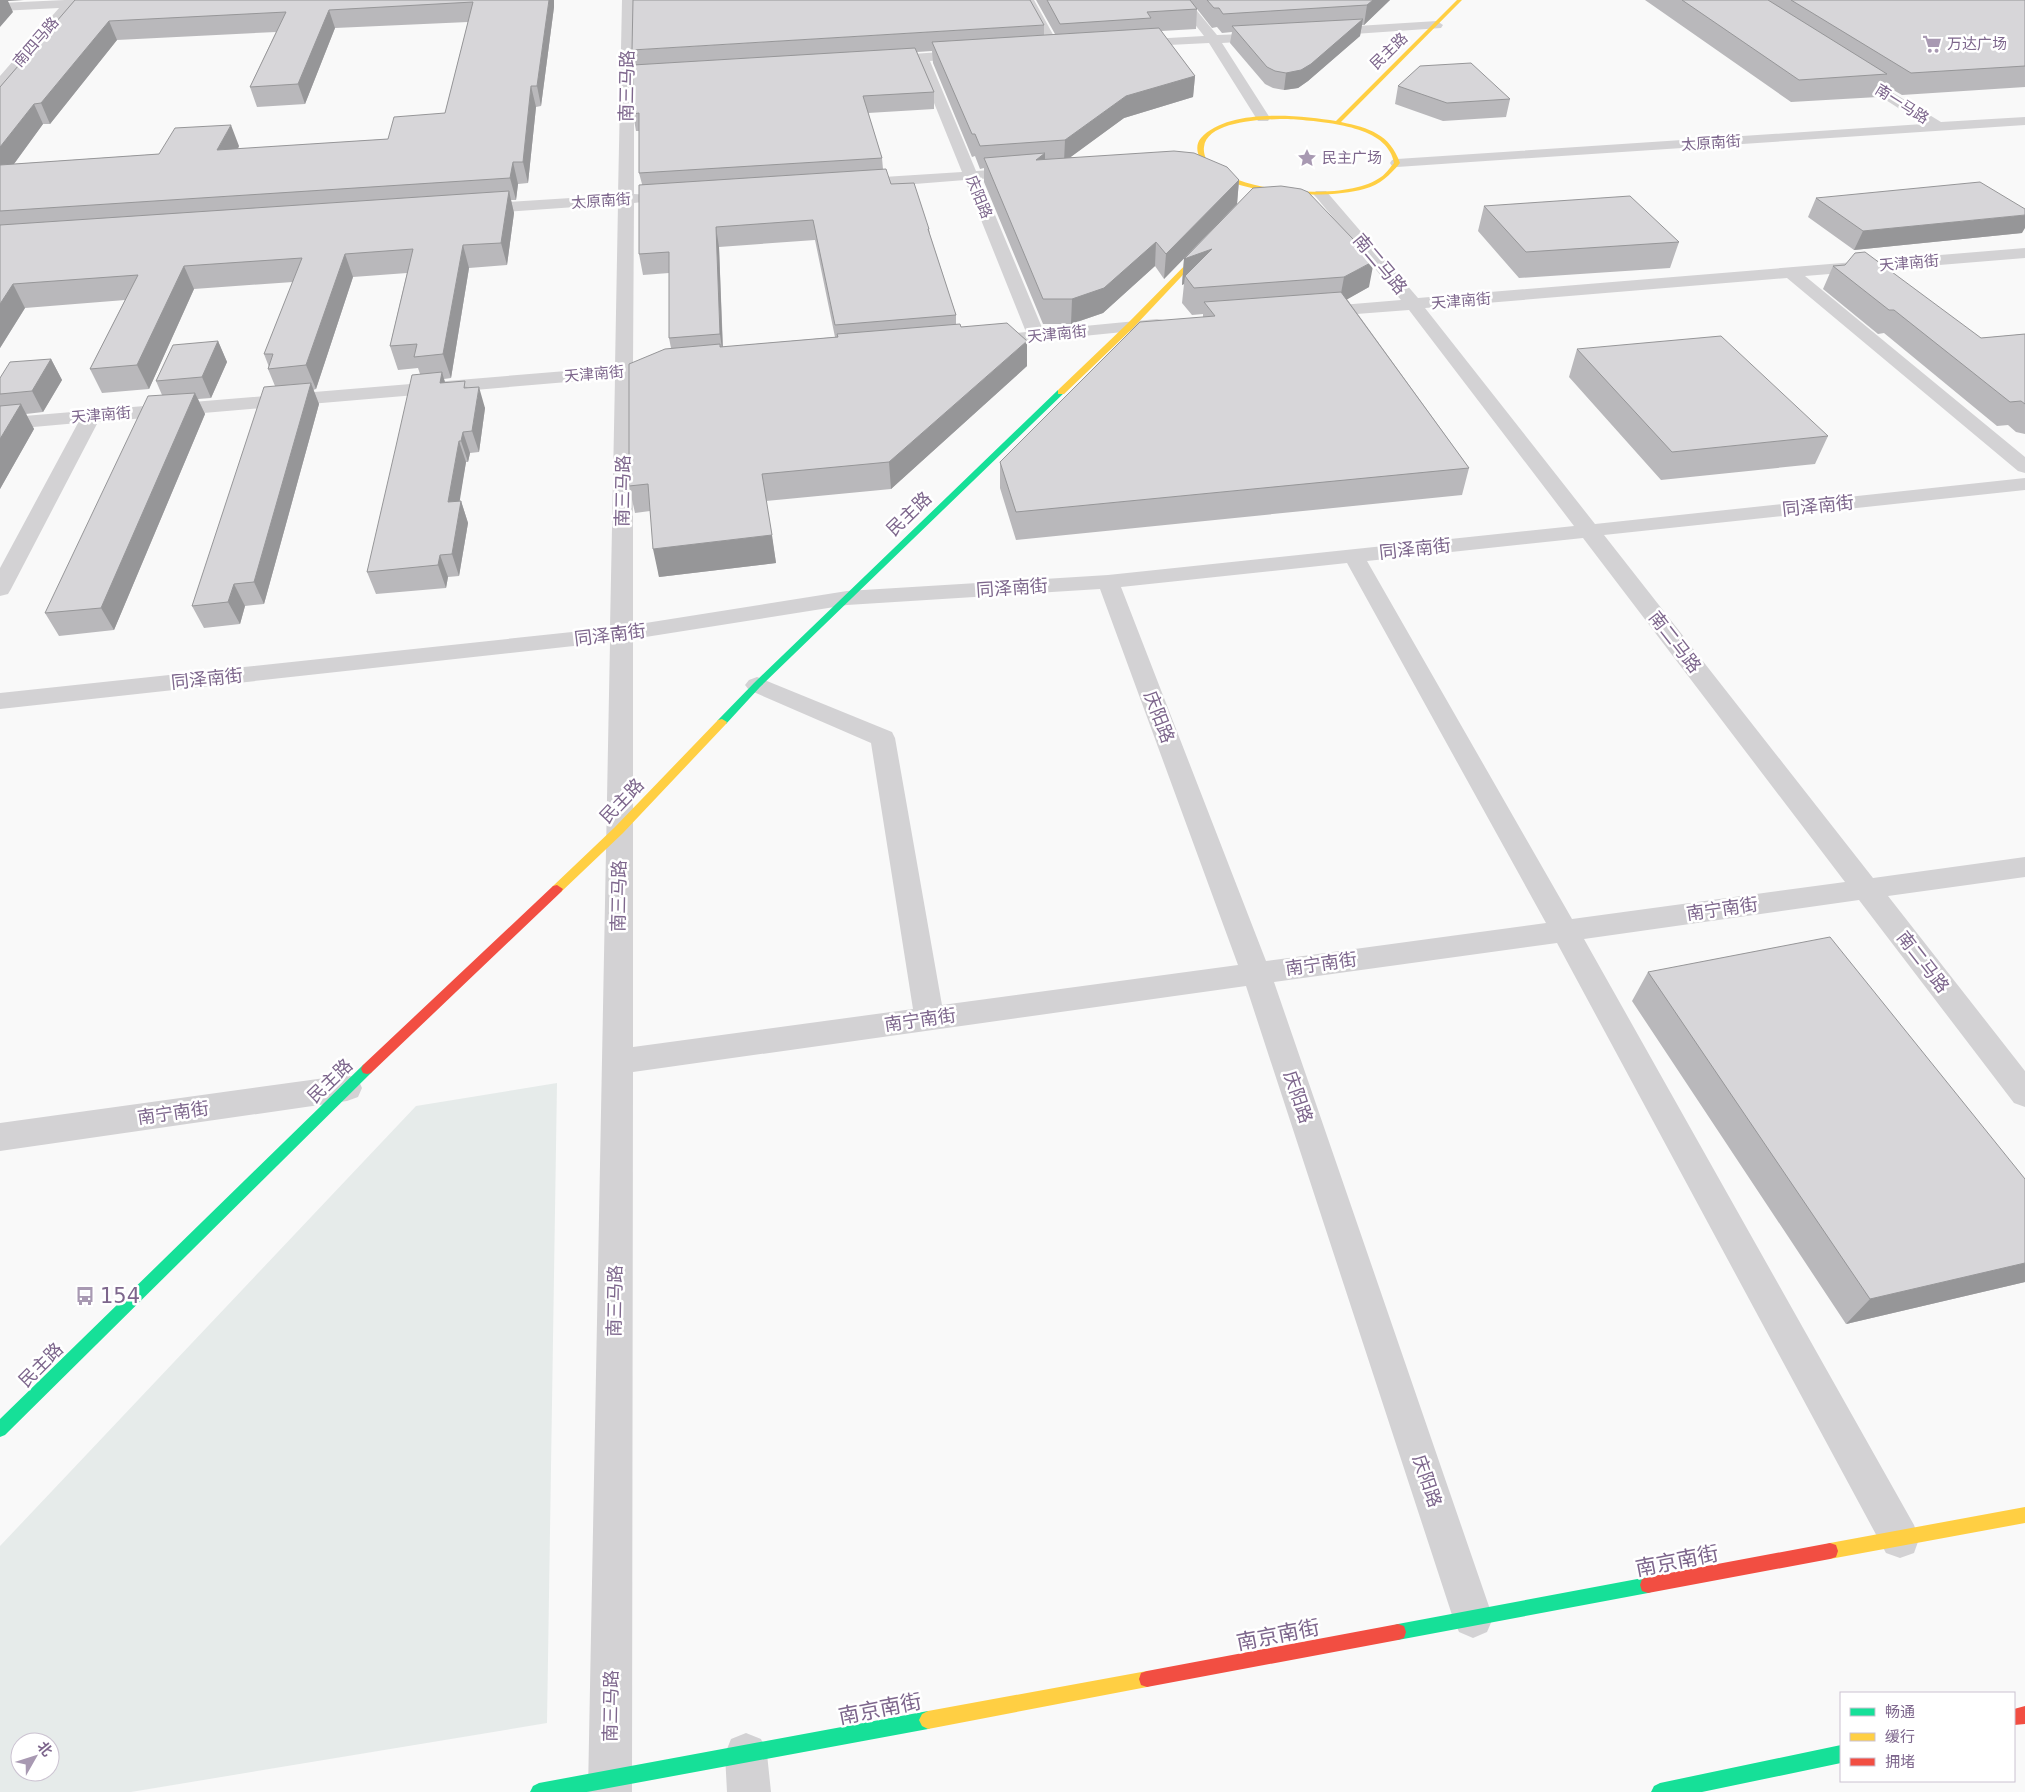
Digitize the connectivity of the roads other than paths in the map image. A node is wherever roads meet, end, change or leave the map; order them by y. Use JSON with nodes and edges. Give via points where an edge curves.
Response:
{"nodes":[{"id":1,"x":145,"y":0,"type":"edge"},
{"id":2,"x":628,"y":0,"type":"edge"},
{"id":3,"x":1028,"y":0,"type":"edge"},
{"id":4,"x":1182,"y":0,"type":"edge"},
{"id":5,"x":1460,"y":0,"type":"edge"},
{"id":6,"x":70,"y":2,"type":"edge"},
{"id":7,"x":0,"y":7,"type":"edge"},
{"id":8,"x":1437,"y":25,"type":"junction"},
{"id":9,"x":1311,"y":33,"type":"edge"},
{"id":10,"x":1282,"y":35,"type":"edge"},
{"id":11,"x":1213,"y":39,"type":"junction"},
{"id":12,"x":1124,"y":45,"type":"edge"},
{"id":13,"x":1055,"y":49,"type":"edge"},
{"id":14,"x":979,"y":54,"type":"edge"},
{"id":15,"x":922,"y":57,"type":"junction"},
{"id":16,"x":873,"y":60,"type":"edge"},
{"id":17,"x":1839,"y":64,"type":"edge"},
{"id":18,"x":0,"y":84,"type":"edge"},
{"id":19,"x":1263,"y":118,"type":"junction"},
{"id":20,"x":2025,"y":121,"type":"edge"},
{"id":21,"x":1338,"y":122,"type":"junction"},
{"id":22,"x":1940,"y":128,"type":"junction"},
{"id":23,"x":1201,"y":157,"type":"junction"},
{"id":24,"x":1182,"y":158,"type":"edge"},
{"id":25,"x":1398,"y":163,"type":"junction"},
{"id":26,"x":1038,"y":171,"type":"edge"},
{"id":27,"x":971,"y":176,"type":"junction"},
{"id":28,"x":833,"y":186,"type":"edge"},
{"id":29,"x":1321,"y":194,"type":"junction"},
{"id":30,"x":655,"y":197,"type":"edge"},
{"id":31,"x":626,"y":199,"type":"junction"},
{"id":32,"x":457,"y":210,"type":"edge"},
{"id":33,"x":1216,"y":237,"type":"edge"},
{"id":34,"x":2025,"y":253,"type":"edge"},
{"id":35,"x":1791,"y":273,"type":"junction"},
{"id":36,"x":1414,"y":305,"type":"junction"},
{"id":37,"x":1297,"y":313,"type":"edge"},
{"id":38,"x":1169,"y":323,"type":"edge"},
{"id":39,"x":1130,"y":326,"type":"junction"},
{"id":40,"x":1037,"y":336,"type":"junction"},
{"id":41,"x":968,"y":342,"type":"edge"},
{"id":42,"x":683,"y":366,"type":"edge"},
{"id":43,"x":624,"y":371,"type":"junction"},
{"id":44,"x":91,"y":416,"type":"junction"},
{"id":45,"x":0,"y":424,"type":"edge"},
{"id":46,"x":2025,"y":467,"type":"edge"},
{"id":47,"x":2025,"y":484,"type":"edge"},
{"id":48,"x":1589,"y":531,"type":"junction"},
{"id":49,"x":1354,"y":556,"type":"junction"},
{"id":50,"x":1108,"y":582,"type":"junction"},
{"id":51,"x":0,"y":589,"type":"edge"},
{"id":52,"x":847,"y":598,"type":"junction"},
{"id":53,"x":621,"y":634,"type":"junction"},
{"id":54,"x":757,"y":685,"type":"junction"},
{"id":55,"x":0,"y":701,"type":"edge"},
{"id":56,"x":619,"y":830,"type":"junction"},
{"id":57,"x":2025,"y":867,"type":"edge"},
{"id":58,"x":1866,"y":889,"type":"junction"},
{"id":59,"x":1564,"y":931,"type":"junction"},
{"id":60,"x":1256,"y":973,"type":"junction"},
{"id":61,"x":929,"y":1018,"type":"junction"},
{"id":62,"x":617,"y":1062,"type":"junction"},
{"id":63,"x":347,"y":1088,"type":"junction"},
{"id":64,"x":2025,"y":1094,"type":"edge"},
{"id":65,"x":0,"y":1137,"type":"edge"},
{"id":66,"x":0,"y":1430,"type":"edge"},
{"id":67,"x":2025,"y":1515,"type":"edge"},
{"id":68,"x":1900,"y":1539,"type":"junction"},
{"id":69,"x":1474,"y":1618,"type":"junction"},
{"id":70,"x":1840,"y":1754,"type":"edge"},
{"id":71,"x":747,"y":1773,"type":"edge"},
{"id":72,"x":610,"y":1785,"type":"edge"},
{"id":73,"x":539,"y":1792,"type":"edge"},
{"id":74,"x":1660,"y":1792,"type":"edge"}],
"edges":[{"from":1,"to":6,"type":"street"},
{"from":2,"to":31,"type":"street","name":"南三马路","via":[[632,75]]},
{"from":3,"to":13,"type":"street"},
{"from":4,"to":11,"type":"street"},
{"from":5,"to":8,"type":"street","name":"民主路"},
{"from":6,"to":7,"type":"street"},
{"from":6,"to":18,"type":"street","name":"南四马路"},
{"from":8,"to":9,"type":"street"},
{"from":8,"to":21,"type":"street","name":"民主路"},
{"from":10,"to":11,"type":"street"},
{"from":11,"to":12,"type":"street"},
{"from":11,"to":19,"type":"street"},
{"from":14,"to":15,"type":"street"},
{"from":15,"to":16,"type":"street"},
{"from":15,"to":27,"type":"street","name":"庆阳路"},
{"from":17,"to":22,"type":"street","name":"南一马路"},
{"from":19,"to":21,"type":"street","via":[[1296,117]]},
{"from":19,"to":23,"type":"street","via":[[1233,123],[1207,136],[1200,146]]},
{"from":20,"to":22,"type":"street","name":"太原南街"},
{"from":21,"to":25,"type":"street","via":[[1383,140],[1395,151]]},
{"from":22,"to":25,"type":"street","name":"太原南街"},
{"from":23,"to":24,"type":"street"},
{"from":23,"to":29,"type":"street","via":[[1212,169],[1259,192]]},
{"from":25,"to":29,"type":"street","via":[[1390,174],[1374,184]]},
{"from":26,"to":27,"type":"street"},
{"from":27,"to":28,"type":"street"},
{"from":27,"to":40,"type":"street","name":"庆阳路"},
{"from":29,"to":36,"type":"street","name":"南二马路"},
{"from":30,"to":31,"type":"street","name":"太原南街"},
{"from":31,"to":32,"type":"street","name":"太原南街"},
{"from":31,"to":43,"type":"street","name":"南三马路"},
{"from":33,"to":39,"type":"street","name":"民主路"},
{"from":34,"to":35,"type":"street","name":"天津南街"},
{"from":35,"to":36,"type":"street","name":"天津南街"},
{"from":35,"to":46,"type":"street"},
{"from":36,"to":37,"type":"street","name":"天津南街"},
{"from":36,"to":48,"type":"street","name":"南二马路"},
{"from":38,"to":39,"type":"street","name":"天津南街"},
{"from":39,"to":40,"type":"street","name":"天津南街"},
{"from":39,"to":52,"type":"street","name":"民主路"},
{"from":40,"to":41,"type":"street","name":"天津南街"},
{"from":42,"to":43,"type":"street","name":"天津南街"},
{"from":43,"to":44,"type":"street","name":"天津南街"},
{"from":43,"to":53,"type":"street","name":"南三马路"},
{"from":44,"to":45,"type":"street","name":"天津南街"},
{"from":44,"to":51,"type":"street"},
{"from":47,"to":48,"type":"street","name":"同泽南街"},
{"from":48,"to":49,"type":"street","name":"同泽南街"},
{"from":48,"to":58,"type":"street","name":"南二马路"},
{"from":49,"to":50,"type":"street","name":"同泽南街"},
{"from":49,"to":59,"type":"street"},
{"from":50,"to":52,"type":"street","name":"同泽南街"},
{"from":50,"to":60,"type":"street","name":"庆阳路"},
{"from":52,"to":53,"type":"street","name":"同泽南街"},
{"from":52,"to":54,"type":"street","name":"民主路"},
{"from":53,"to":55,"type":"street","name":"同泽南街"},
{"from":53,"to":56,"type":"street","name":"南三马路"},
{"from":54,"to":56,"type":"street","name":"民主路"},
{"from":54,"to":61,"type":"street","via":[[883,738]]},
{"from":56,"to":62,"type":"street","name":"南三马路"},
{"from":56,"to":63,"type":"street","name":"民主路"},
{"from":57,"to":58,"type":"street","name":"南宁南街"},
{"from":58,"to":59,"type":"street","name":"南宁南街"},
{"from":58,"to":64,"type":"street","name":"南二马路"},
{"from":59,"to":60,"type":"street","name":"南宁南街"},
{"from":59,"to":68,"type":"street"},
{"from":60,"to":61,"type":"street","name":"南宁南街"},
{"from":60,"to":69,"type":"street","name":"庆阳路"},
{"from":61,"to":62,"type":"street","name":"南宁南街"},
{"from":62,"to":72,"type":"street","name":"南三马路"},
{"from":63,"to":65,"type":"street","name":"南宁南街"},
{"from":63,"to":66,"type":"street","name":"民主路"},
{"from":67,"to":68,"type":"street","name":"南京南街"},
{"from":68,"to":69,"type":"street","name":"南京南街"},
{"from":69,"to":71,"type":"street","name":"南京南街"},
{"from":70,"to":74,"type":"street"},
{"from":71,"to":72,"type":"street","name":"南京南街"},
{"from":72,"to":73,"type":"street","name":"南京南街"}]}
